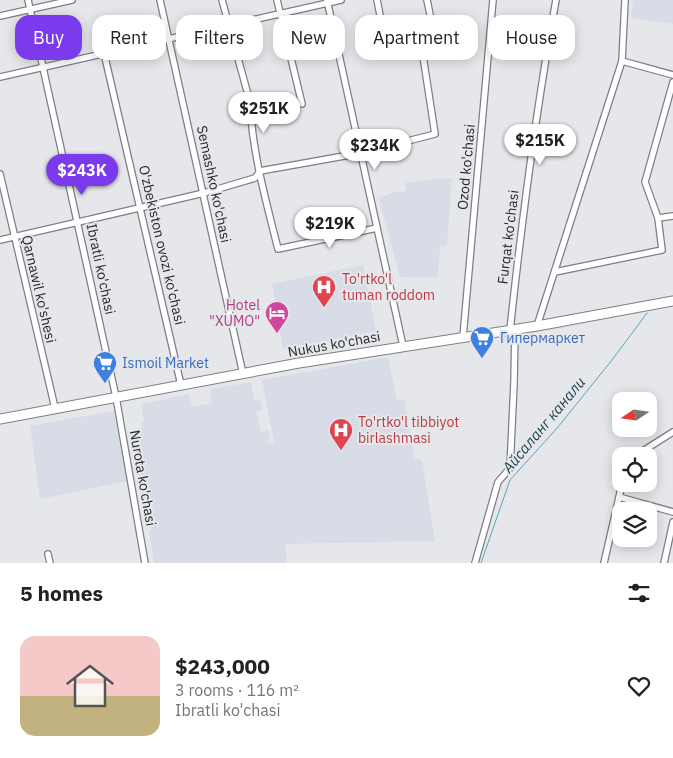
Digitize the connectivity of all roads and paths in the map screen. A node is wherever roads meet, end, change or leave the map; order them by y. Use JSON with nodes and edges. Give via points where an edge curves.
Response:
{"nodes":[{"id":1,"x":28,"y":0,"type":"edge"},
{"id":2,"x":72,"y":0,"type":"edge"},
{"id":3,"x":160,"y":0,"type":"edge"},
{"id":4,"x":222,"y":0,"type":"edge"},
{"id":5,"x":277,"y":0,"type":"edge"},
{"id":6,"x":341,"y":0,"type":"edge"},
{"id":7,"x":377,"y":0,"type":"edge"},
{"id":8,"x":427,"y":0,"type":"edge"},
{"id":9,"x":493,"y":0,"type":"edge"},
{"id":10,"x":556,"y":0,"type":"edge"},
{"id":11,"x":625,"y":0,"type":"edge"},
{"id":12,"x":327,"y":2,"type":"edge"},
{"id":13,"x":30,"y":10,"type":"junction"},
{"id":14,"x":280,"y":14,"type":"junction"},
{"id":15,"x":226,"y":15,"type":"edge"},
{"id":16,"x":380,"y":15,"type":"edge"},
{"id":17,"x":0,"y":16,"type":"edge"},
{"id":18,"x":263,"y":18,"type":"edge"},
{"id":19,"x":176,"y":37,"type":"edge"},
{"id":20,"x":169,"y":39,"type":"junction"},
{"id":21,"x":166,"y":40,"type":"edge"},
{"id":22,"x":92,"y":56,"type":"edge"},
{"id":23,"x":106,"y":60,"type":"edge"},
{"id":24,"x":238,"y":60,"type":"edge"},
{"id":25,"x":622,"y":61,"type":"junction"},
{"id":26,"x":42,"y":67,"type":"junction"},
{"id":27,"x":673,"y":75,"type":"edge"},
{"id":28,"x":0,"y":77,"type":"edge"},
{"id":29,"x":673,"y":82,"type":"edge"},
{"id":30,"x":302,"y":104,"type":"dead end"},
{"id":31,"x":361,"y":153,"type":"junction"},
{"id":32,"x":260,"y":171,"type":"junction"},
{"id":33,"x":0,"y":174,"type":"edge"},
{"id":34,"x":204,"y":193,"type":"junction"},
{"id":35,"x":140,"y":208,"type":"junction"},
{"id":36,"x":673,"y":216,"type":"edge"},
{"id":37,"x":658,"y":218,"type":"junction"},
{"id":38,"x":78,"y":222,"type":"junction"},
{"id":39,"x":378,"y":228,"type":"junction"},
{"id":40,"x":14,"y":236,"type":"junction"},
{"id":41,"x":0,"y":240,"type":"edge"},
{"id":42,"x":555,"y":272,"type":"junction"},
{"id":43,"x":673,"y":301,"type":"edge"},
{"id":44,"x":537,"y":326,"type":"junction"},
{"id":45,"x":512,"y":330,"type":"junction"},
{"id":46,"x":463,"y":337,"type":"junction"},
{"id":47,"x":403,"y":346,"type":"junction"},
{"id":48,"x":243,"y":374,"type":"junction"},
{"id":49,"x":181,"y":385,"type":"junction"},
{"id":50,"x":116,"y":397,"type":"junction"},
{"id":51,"x":55,"y":408,"type":"junction"},
{"id":52,"x":0,"y":419,"type":"edge"},
{"id":53,"x":673,"y":432,"type":"edge"},
{"id":54,"x":649,"y":447,"type":"edge"},
{"id":55,"x":620,"y":492,"type":"edge"},
{"id":56,"x":619,"y":498,"type":"junction"},
{"id":57,"x":673,"y":512,"type":"edge"},
{"id":58,"x":673,"y":522,"type":"edge"},
{"id":59,"x":48,"y":554,"type":"dead end"},
{"id":60,"x":50,"y":563,"type":"edge"},
{"id":61,"x":145,"y":563,"type":"edge"},
{"id":62,"x":475,"y":563,"type":"edge"},
{"id":63,"x":604,"y":563,"type":"edge"},
{"id":64,"x":664,"y":563,"type":"edge"}],
"edges":[{"from":1,"to":13,"type":"street","name":"Ibratli ko'chasi"},
{"from":2,"to":13,"type":"street"},
{"from":3,"to":20,"type":"street","name":"Semashko ko'chasi"},
{"from":4,"to":15,"type":"street"},
{"from":5,"to":14,"type":"street"},
{"from":6,"to":12,"type":"street"},
{"from":7,"to":16,"type":"street"},
{"from":8,"to":31,"type":"street","via":[[438,53],[423,56],[435,134]]},
{"from":9,"to":46,"type":"street","name":"Ozod ko'chasi"},
{"from":10,"to":45,"type":"street","name":"Furqat ko'chasi","via":[[522,213]]},
{"from":11,"to":25,"type":"street"},
{"from":12,"to":14,"type":"street"},
{"from":12,"to":31,"type":"street"},
{"from":13,"to":17,"type":"street"},
{"from":13,"to":26,"type":"street","name":"Ibratli ko'chasi"},
{"from":14,"to":18,"type":"street"},
{"from":14,"to":30,"type":"street"},
{"from":19,"to":20,"type":"street"},
{"from":20,"to":21,"type":"street"},
{"from":20,"to":34,"type":"street","name":"Semashko ko'chasi"},
{"from":22,"to":26,"type":"street"},
{"from":23,"to":35,"type":"street","name":"O'zbekiston ovozi ko'chasi"},
{"from":24,"to":32,"type":"street","via":[[250,102]]},
{"from":25,"to":27,"type":"street"},
{"from":25,"to":42,"type":"street"},
{"from":26,"to":28,"type":"street"},
{"from":26,"to":38,"type":"street","name":"Ibratli ko'chasi"},
{"from":29,"to":37,"type":"street","via":[[645,182]]},
{"from":31,"to":32,"type":"street"},
{"from":31,"to":39,"type":"street"},
{"from":32,"to":34,"type":"street","via":[[256,178]]},
{"from":32,"to":39,"type":"street","via":[[278,249]]},
{"from":33,"to":40,"type":"street","name":"Qarnawil ko'shesi"},
{"from":34,"to":35,"type":"street"},
{"from":34,"to":48,"type":"street","name":"Semashko ko'chasi"},
{"from":35,"to":38,"type":"street"},
{"from":35,"to":49,"type":"street","name":"O'zbekiston ovozi ko'chasi"},
{"from":36,"to":37,"type":"street"},
{"from":37,"to":42,"type":"street","via":[[662,250]]},
{"from":38,"to":40,"type":"street"},
{"from":38,"to":50,"type":"street","name":"Ibratli ko'chasi"},
{"from":39,"to":47,"type":"street"},
{"from":40,"to":41,"type":"street"},
{"from":40,"to":51,"type":"street","name":"Qarnawil ko'shesi"},
{"from":42,"to":44,"type":"street"},
{"from":43,"to":44,"type":"main road","name":"Nukus ko'chasi"},
{"from":44,"to":45,"type":"main road","name":"Nukus ko'chasi"},
{"from":45,"to":46,"type":"main road","name":"Nukus ko'chasi"},
{"from":45,"to":62,"type":"street","name":"Furqat ko'chasi","via":[[514,383],[510,468],[498,482]]},
{"from":46,"to":47,"type":"main road","name":"Nukus ko'chasi"},
{"from":47,"to":48,"type":"main road","name":"Nukus ko'chasi"},
{"from":48,"to":49,"type":"main road","name":"Nukus ko'chasi"},
{"from":49,"to":50,"type":"main road","name":"Nukus ko'chasi"},
{"from":50,"to":51,"type":"main road","name":"Nukus ko'chasi"},
{"from":50,"to":61,"type":"street","name":"Nurota ko'chasi"},
{"from":51,"to":52,"type":"main road","name":"Nukus ko'chasi"},
{"from":53,"to":54,"type":"street"},
{"from":55,"to":56,"type":"street"},
{"from":56,"to":57,"type":"street"},
{"from":56,"to":63,"type":"street"},
{"from":58,"to":64,"type":"street"},
{"from":59,"to":60,"type":"street"}]}
